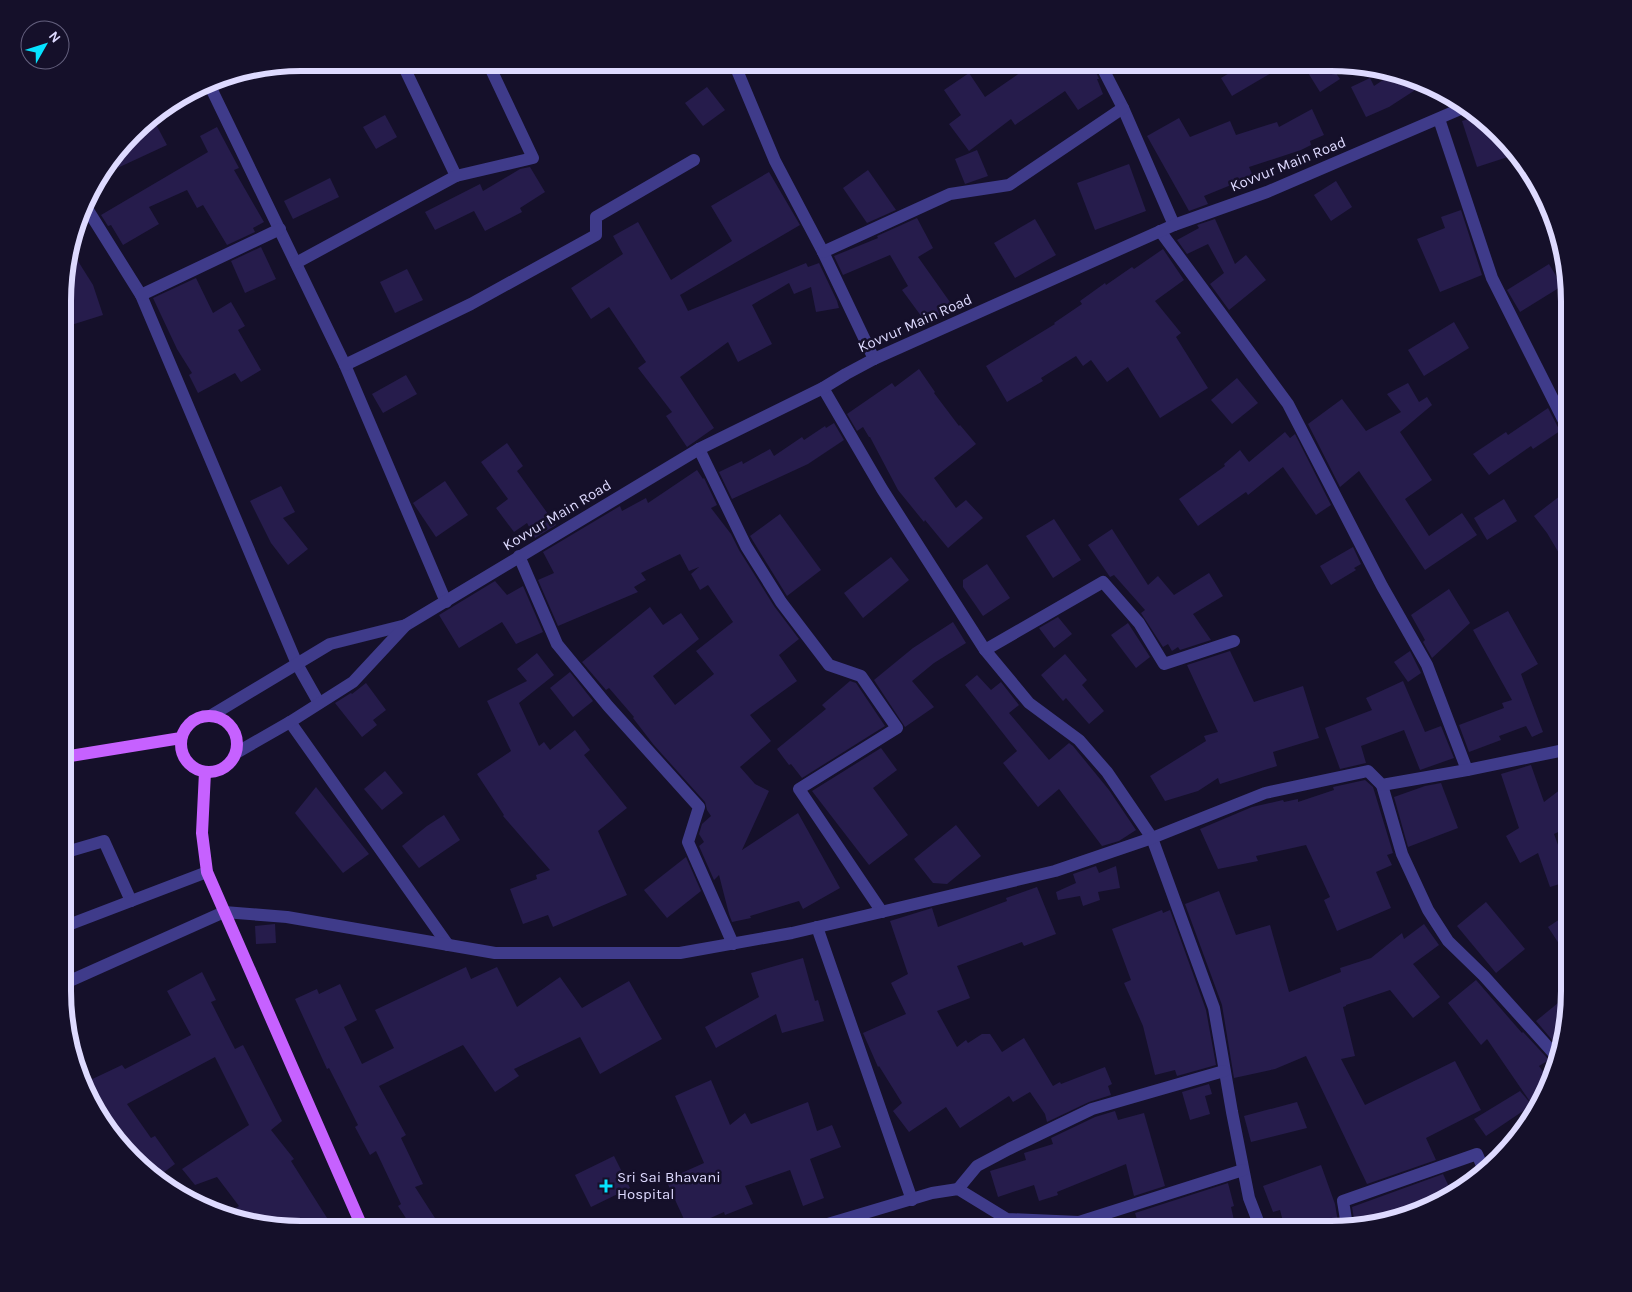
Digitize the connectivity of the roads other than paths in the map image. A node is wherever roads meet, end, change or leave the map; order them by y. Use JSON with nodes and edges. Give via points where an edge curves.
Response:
{"nodes":[{"id":1,"x":409,"y":71,"type":"edge"},
{"id":2,"x":492,"y":71,"type":"edge"},
{"id":3,"x":737,"y":71,"type":"edge"},
{"id":4,"x":1104,"y":71,"type":"edge"},
{"id":5,"x":212,"y":90,"type":"edge"},
{"id":6,"x":1123,"y":108,"type":"junction"},
{"id":7,"x":1459,"y":110,"type":"edge"},
{"id":8,"x":1439,"y":119,"type":"junction"},
{"id":9,"x":694,"y":160,"type":"dead end"},
{"id":10,"x":456,"y":176,"type":"junction"},
{"id":11,"x":89,"y":212,"type":"edge"},
{"id":12,"x":1174,"y":225,"type":"junction"},
{"id":13,"x":280,"y":229,"type":"junction"},
{"id":14,"x":1160,"y":231,"type":"junction"},
{"id":15,"x":823,"y":252,"type":"junction"},
{"id":16,"x":296,"y":263,"type":"junction"},
{"id":17,"x":141,"y":295,"type":"junction"},
{"id":18,"x":874,"y":359,"type":"junction"},
{"id":19,"x":345,"y":365,"type":"junction"},
{"id":20,"x":823,"y":388,"type":"junction"},
{"id":21,"x":1561,"y":415,"type":"edge"},
{"id":22,"x":699,"y":449,"type":"junction"},
{"id":23,"x":518,"y":556,"type":"junction"},
{"id":24,"x":446,"y":602,"type":"junction"},
{"id":25,"x":406,"y":625,"type":"junction"},
{"id":26,"x":1234,"y":641,"type":"dead end"},
{"id":27,"x":985,"y":650,"type":"junction"},
{"id":28,"x":298,"y":664,"type":"junction"},
{"id":29,"x":319,"y":703,"type":"junction"},
{"id":30,"x":212,"y":715,"type":"junction"},
{"id":31,"x":290,"y":722,"type":"junction"},
{"id":32,"x":181,"y":738,"type":"junction"},
{"id":33,"x":1561,"y":751,"type":"edge"},
{"id":34,"x":236,"y":753,"type":"junction"},
{"id":35,"x":71,"y":756,"type":"edge"},
{"id":36,"x":1467,"y":770,"type":"junction"},
{"id":37,"x":205,"y":772,"type":"junction"},
{"id":38,"x":1382,"y":785,"type":"junction"},
{"id":39,"x":1152,"y":838,"type":"junction"},
{"id":40,"x":71,"y":850,"type":"edge"},
{"id":41,"x":207,"y":872,"type":"junction"},
{"id":42,"x":131,"y":902,"type":"junction"},
{"id":43,"x":224,"y":912,"type":"junction"},
{"id":44,"x":882,"y":912,"type":"junction"},
{"id":45,"x":71,"y":925,"type":"edge"},
{"id":46,"x":817,"y":927,"type":"junction"},
{"id":47,"x":733,"y":944,"type":"junction"},
{"id":48,"x":448,"y":945,"type":"junction"},
{"id":49,"x":71,"y":980,"type":"edge"},
{"id":50,"x":1552,"y":1052,"type":"edge"},
{"id":51,"x":1224,"y":1072,"type":"junction"},
{"id":52,"x":1481,"y":1164,"type":"edge"},
{"id":53,"x":1244,"y":1170,"type":"junction"},
{"id":54,"x":958,"y":1189,"type":"junction"},
{"id":55,"x":912,"y":1200,"type":"junction"},
{"id":56,"x":1346,"y":1220,"type":"edge"},
{"id":57,"x":359,"y":1221,"type":"edge"},
{"id":58,"x":839,"y":1221,"type":"edge"},
{"id":59,"x":1055,"y":1221,"type":"edge"},
{"id":60,"x":1082,"y":1221,"type":"edge"},
{"id":61,"x":1257,"y":1221,"type":"edge"}],
"edges":[{"from":1,"to":10,"type":"street"},
{"from":2,"to":10,"type":"street","via":[[533,158]]},
{"from":3,"to":15,"type":"street","via":[[775,161]]},
{"from":4,"to":6,"type":"street"},
{"from":5,"to":13,"type":"street"},
{"from":6,"to":12,"type":"street"},
{"from":6,"to":15,"type":"street","via":[[1009,185],[950,194]]},
{"from":7,"to":8,"type":"street","name":"Kovvur Main Road"},
{"from":8,"to":12,"type":"street","name":"Kovvur Main Road","via":[[1267,192]]},
{"from":8,"to":21,"type":"street","via":[[1492,278]]},
{"from":9,"to":19,"type":"street","via":[[596,217],[596,235],[471,304]]},
{"from":10,"to":16,"type":"street"},
{"from":11,"to":17,"type":"street"},
{"from":12,"to":14,"type":"street","name":"Kovvur Main Road"},
{"from":13,"to":16,"type":"street"},
{"from":13,"to":17,"type":"street"},
{"from":14,"to":18,"type":"street","name":"Kovvur Main Road"},
{"from":14,"to":36,"type":"street","via":[[1288,404],[1382,586],[1427,665]]},
{"from":15,"to":18,"type":"street"},
{"from":16,"to":19,"type":"street"},
{"from":17,"to":28,"type":"street"},
{"from":18,"to":20,"type":"street","name":"Kovvur Main Road"},
{"from":19,"to":24,"type":"street"},
{"from":20,"to":22,"type":"street","name":"Kovvur Main Road"},
{"from":20,"to":27,"type":"street","via":[[882,489]]},
{"from":22,"to":23,"type":"street","name":"Kovvur Main Road"},
{"from":22,"to":44,"type":"street","via":[[746,546],[781,602],[830,665],[862,676],[898,728],[799,789]]},
{"from":23,"to":24,"type":"street","name":"Kovvur Main Road"},
{"from":23,"to":47,"type":"street","via":[[557,644],[699,807],[688,842]]},
{"from":24,"to":25,"type":"street","name":"Kovvur Main Road"},
{"from":25,"to":28,"type":"street","name":"Kovvur Main Road","via":[[330,644]]},
{"from":25,"to":29,"type":"street","name":"Kovvur Main Road","via":[[353,682]]},
{"from":26,"to":27,"type":"street","via":[[1164,664],[1139,623],[1103,582]]},
{"from":27,"to":39,"type":"street","via":[[1029,703],[1079,740],[1107,772]]},
{"from":28,"to":29,"type":"street"},
{"from":28,"to":30,"type":"street","name":"Kovvur Main Road"},
{"from":29,"to":31,"type":"street","name":"Kovvur Main Road"},
{"from":30,"to":32,"type":"main road","via":[[189,723]]},
{"from":30,"to":34,"type":"main road","via":[[230,725],[237,743]]},
{"from":31,"to":34,"type":"street","name":"Kovvur Main Road"},
{"from":31,"to":48,"type":"street"},
{"from":32,"to":35,"type":"main road"},
{"from":32,"to":37,"type":"main road","via":[[183,756],[196,769]]},
{"from":33,"to":36,"type":"street"},
{"from":34,"to":37,"type":"main road","via":[[224,768]]},
{"from":36,"to":38,"type":"street"},
{"from":37,"to":41,"type":"main road","via":[[202,833]]},
{"from":38,"to":39,"type":"street","via":[[1368,771],[1265,794]]},
{"from":38,"to":50,"type":"street","via":[[1402,854],[1428,910],[1448,941]]},
{"from":39,"to":44,"type":"street","via":[[1055,871]]},
{"from":39,"to":51,"type":"street","via":[[1214,1008]]},
{"from":40,"to":42,"type":"street","via":[[104,840]]},
{"from":41,"to":42,"type":"street"},
{"from":41,"to":43,"type":"main road"},
{"from":42,"to":45,"type":"street"},
{"from":43,"to":48,"type":"street","via":[[287,917]]},
{"from":43,"to":49,"type":"street"},
{"from":43,"to":57,"type":"main road"},
{"from":44,"to":46,"type":"street"},
{"from":46,"to":47,"type":"street"},
{"from":46,"to":55,"type":"street"},
{"from":47,"to":48,"type":"street","via":[[680,953],[495,952]]},
{"from":51,"to":53,"type":"street"},
{"from":51,"to":54,"type":"street","via":[[1092,1110],[977,1166]]},
{"from":52,"to":56,"type":"street","via":[[1477,1154],[1343,1200]]},
{"from":53,"to":60,"type":"street"},
{"from":53,"to":61,"type":"street"},
{"from":54,"to":55,"type":"street"},
{"from":54,"to":59,"type":"street","via":[[1007,1219]]},
{"from":55,"to":58,"type":"street"}]}
